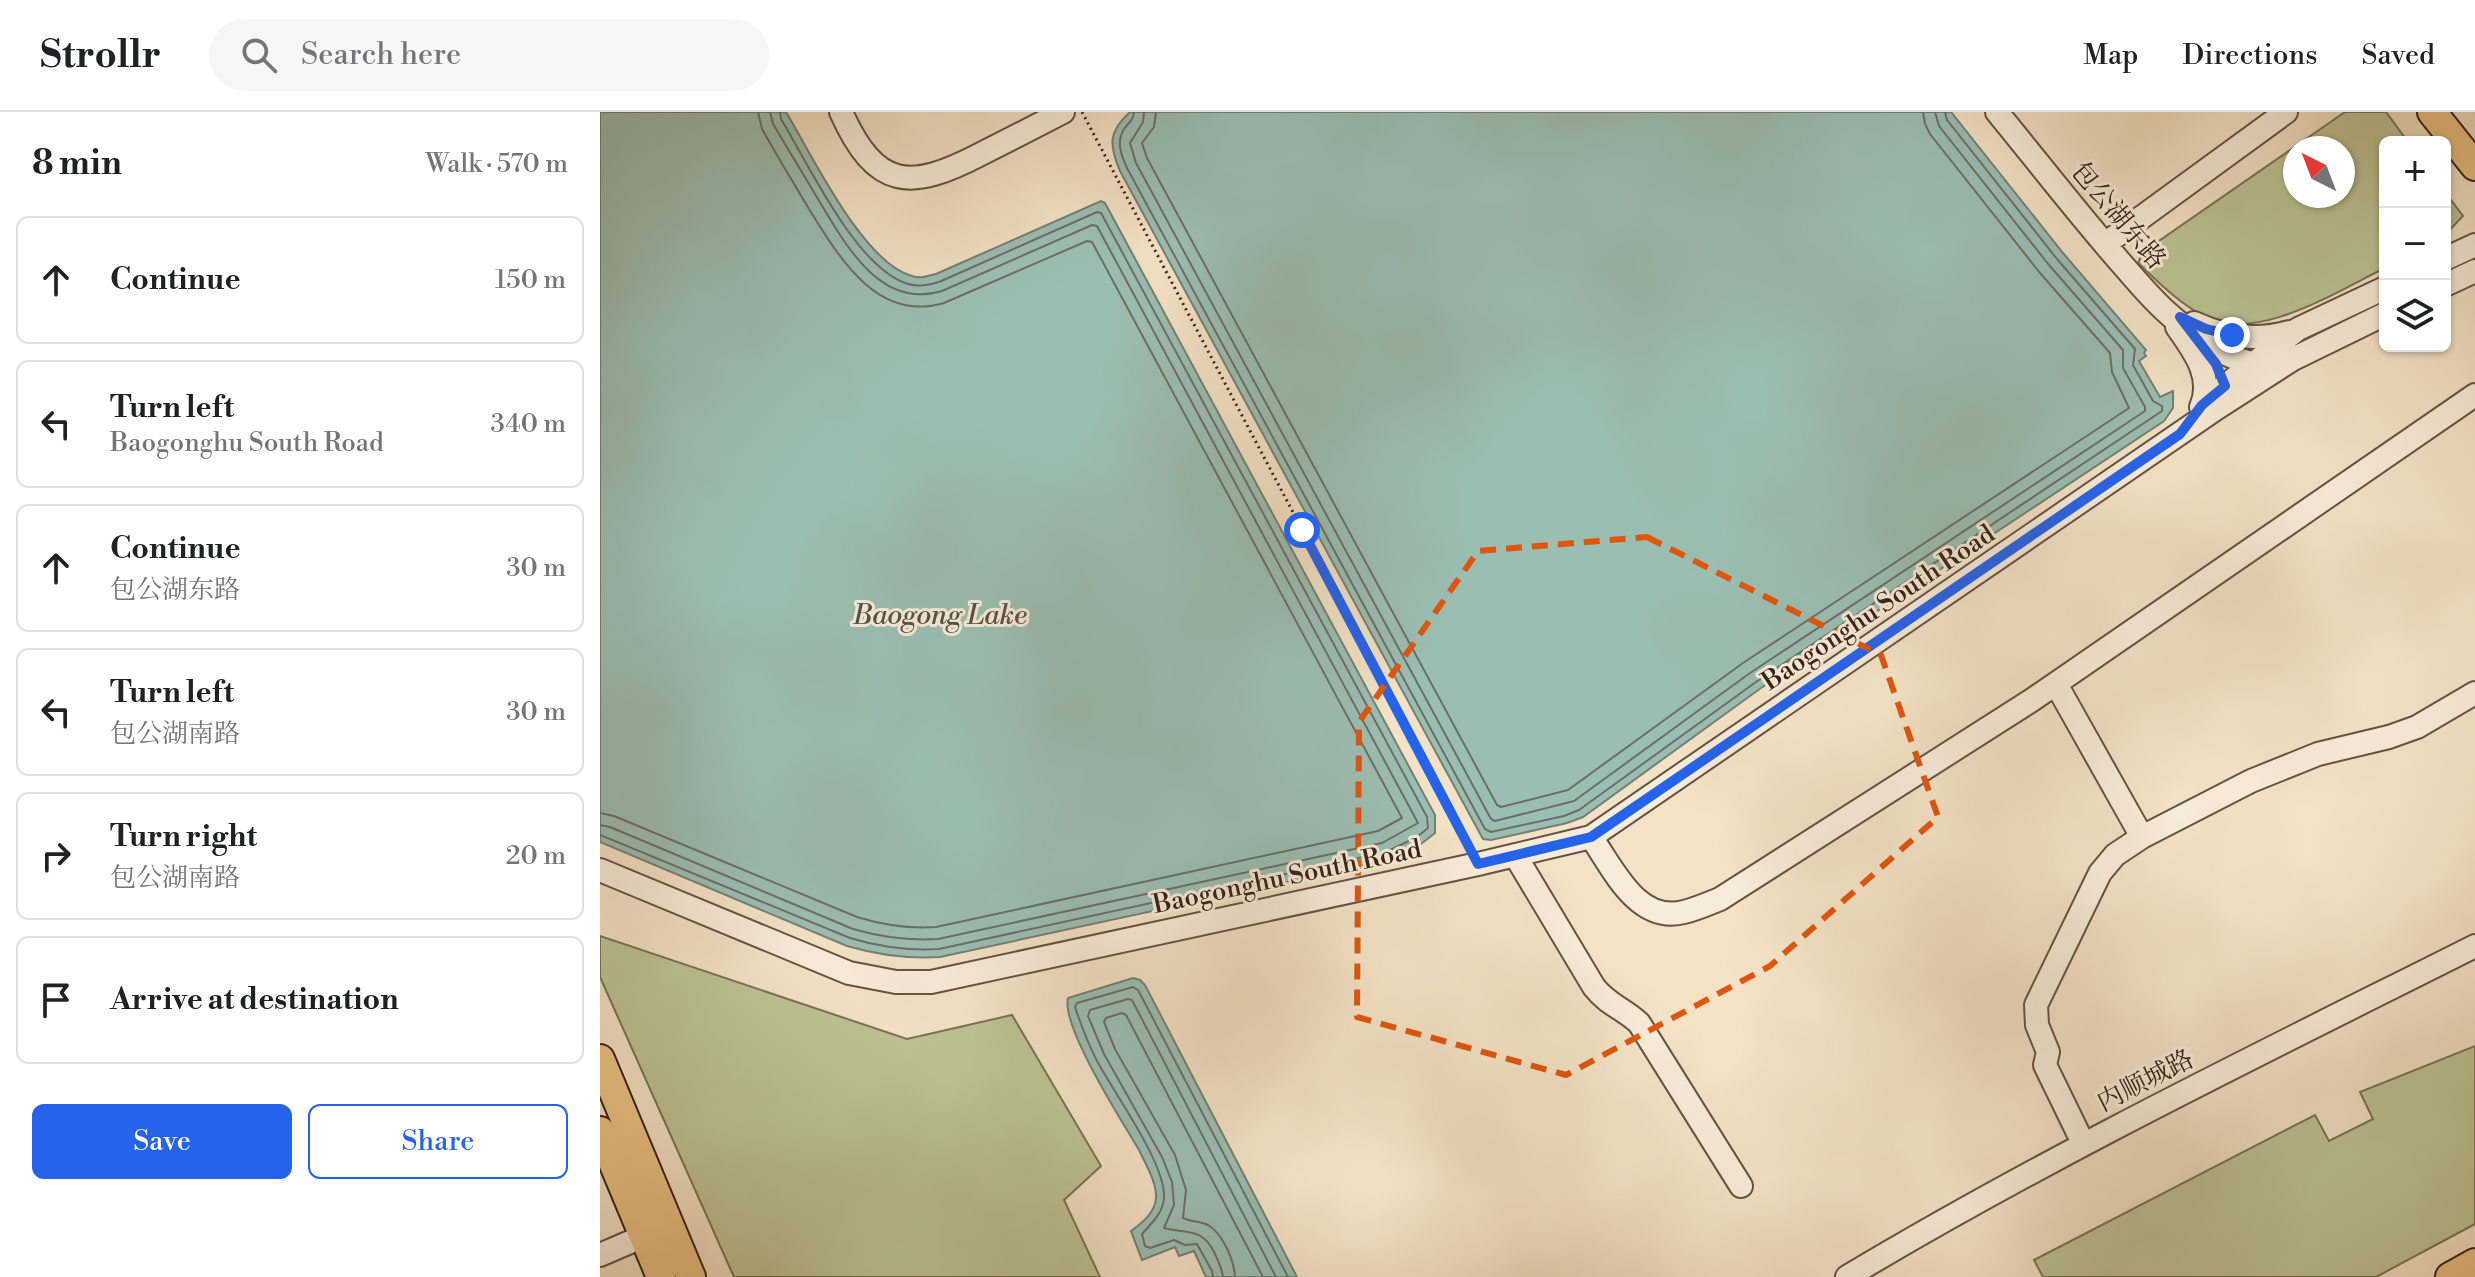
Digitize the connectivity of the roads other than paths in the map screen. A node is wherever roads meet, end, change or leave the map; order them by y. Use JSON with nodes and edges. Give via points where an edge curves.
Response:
{"nodes":[{"id":1,"x":841,"y":112,"type":"edge"},
{"id":2,"x":1063,"y":112,"type":"edge"},
{"id":3,"x":1997,"y":112,"type":"edge"},
{"id":4,"x":2286,"y":112,"type":"edge"},
{"id":5,"x":2432,"y":112,"type":"edge"},
{"id":6,"x":2456,"y":112,"type":"edge"},
{"id":7,"x":2475,"y":136,"type":"edge"},
{"id":8,"x":2475,"y":166,"type":"edge"},
{"id":9,"x":2105,"y":244,"type":"junction"},
{"id":10,"x":2475,"y":245,"type":"edge"},
{"id":11,"x":2451,"y":256,"type":"edge"},
{"id":12,"x":2475,"y":271,"type":"edge"},
{"id":13,"x":2451,"y":282,"type":"edge"},
{"id":14,"x":2379,"y":291,"type":"edge"},
{"id":15,"x":2175,"y":316,"type":"junction"},
{"id":16,"x":2379,"y":317,"type":"edge"},
{"id":17,"x":2298,"y":329,"type":"junction"},
{"id":18,"x":2194,"y":335,"type":"junction"},
{"id":19,"x":2293,"y":359,"type":"junction"},
{"id":20,"x":2252,"y":364,"type":"junction"},
{"id":21,"x":2475,"y":395,"type":"edge"},
{"id":22,"x":2215,"y":400,"type":"junction"},
{"id":23,"x":2056,"y":684,"type":"junction"},
{"id":24,"x":2475,"y":693,"type":"edge"},
{"id":25,"x":1591,"y":837,"type":"junction"},
{"id":26,"x":2142,"y":837,"type":"junction"},
{"id":27,"x":1515,"y":855,"type":"junction"},
{"id":28,"x":600,"y":870,"type":"edge"},
{"id":29,"x":2475,"y":946,"type":"edge"},
{"id":30,"x":600,"y":1059,"type":"edge"},
{"id":31,"x":600,"y":1131,"type":"edge"},
{"id":32,"x":2083,"y":1143,"type":"junction"},
{"id":33,"x":1741,"y":1186,"type":"dead end"},
{"id":34,"x":644,"y":1236,"type":"junction"},
{"id":35,"x":600,"y":1255,"type":"edge"},
{"id":36,"x":2475,"y":1263,"type":"edge"},
{"id":37,"x":661,"y":1277,"type":"edge"},
{"id":38,"x":691,"y":1277,"type":"edge"},
{"id":39,"x":1847,"y":1277,"type":"edge"},
{"id":40,"x":2450,"y":1277,"type":"edge"}],
"edges":[{"from":1,"to":2,"type":"street","via":[[872,163],[915,179],[955,168]]},
{"from":3,"to":9,"type":"street","name":"包公湖东路"},
{"from":4,"to":9,"type":"street"},
{"from":5,"to":8,"type":"main road"},
{"from":6,"to":7,"type":"main road"},
{"from":9,"to":15,"type":"street","name":"包公湖东路"},
{"from":10,"to":11,"type":"street"},
{"from":12,"to":13,"type":"street"},
{"from":14,"to":17,"type":"street"},
{"from":15,"to":17,"type":"street","via":[[2206,329],[2257,338]]},
{"from":15,"to":18,"type":"street","name":"包公湖东路"},
{"from":15,"to":22,"type":"street","name":"包公湖东路","via":[[2206,377],[2206,396]]},
{"from":16,"to":19,"type":"street"},
{"from":17,"to":20,"type":"street"},
{"from":18,"to":20,"type":"street","name":"包公湖东路"},
{"from":18,"to":22,"type":"street","via":[[2216,364]]},
{"from":19,"to":20,"type":"street"},
{"from":19,"to":22,"type":"street"},
{"from":20,"to":22,"type":"street"},
{"from":21,"to":23,"type":"street"},
{"from":22,"to":25,"type":"street","name":"Baogonghu South Road","via":[[2180,434]]},
{"from":23,"to":25,"type":"street","via":[[1720,899],[1682,913],[1662,913],[1635,899]]},
{"from":23,"to":26,"type":"street"},
{"from":24,"to":26,"type":"street","via":[[2417,727],[2318,754],[2251,781]]},
{"from":25,"to":27,"type":"street","name":"Baogonghu South Road"},
{"from":26,"to":32,"type":"street","via":[[2100,873],[2036,1005],[2048,1052],[2045,1065]]},
{"from":27,"to":28,"type":"street","name":"Baogonghu South Road","via":[[910,983],[834,967]]},
{"from":27,"to":33,"type":"street","via":[[1594,987],[1639,1023]]},
{"from":29,"to":32,"type":"street","name":"内顺城路"},
{"from":30,"to":38,"type":"main road"},
{"from":31,"to":34,"type":"main road"},
{"from":32,"to":39,"type":"street","name":"内顺城路"},
{"from":34,"to":35,"type":"street"},
{"from":34,"to":37,"type":"main road"},
{"from":36,"to":40,"type":"main road"}]}
